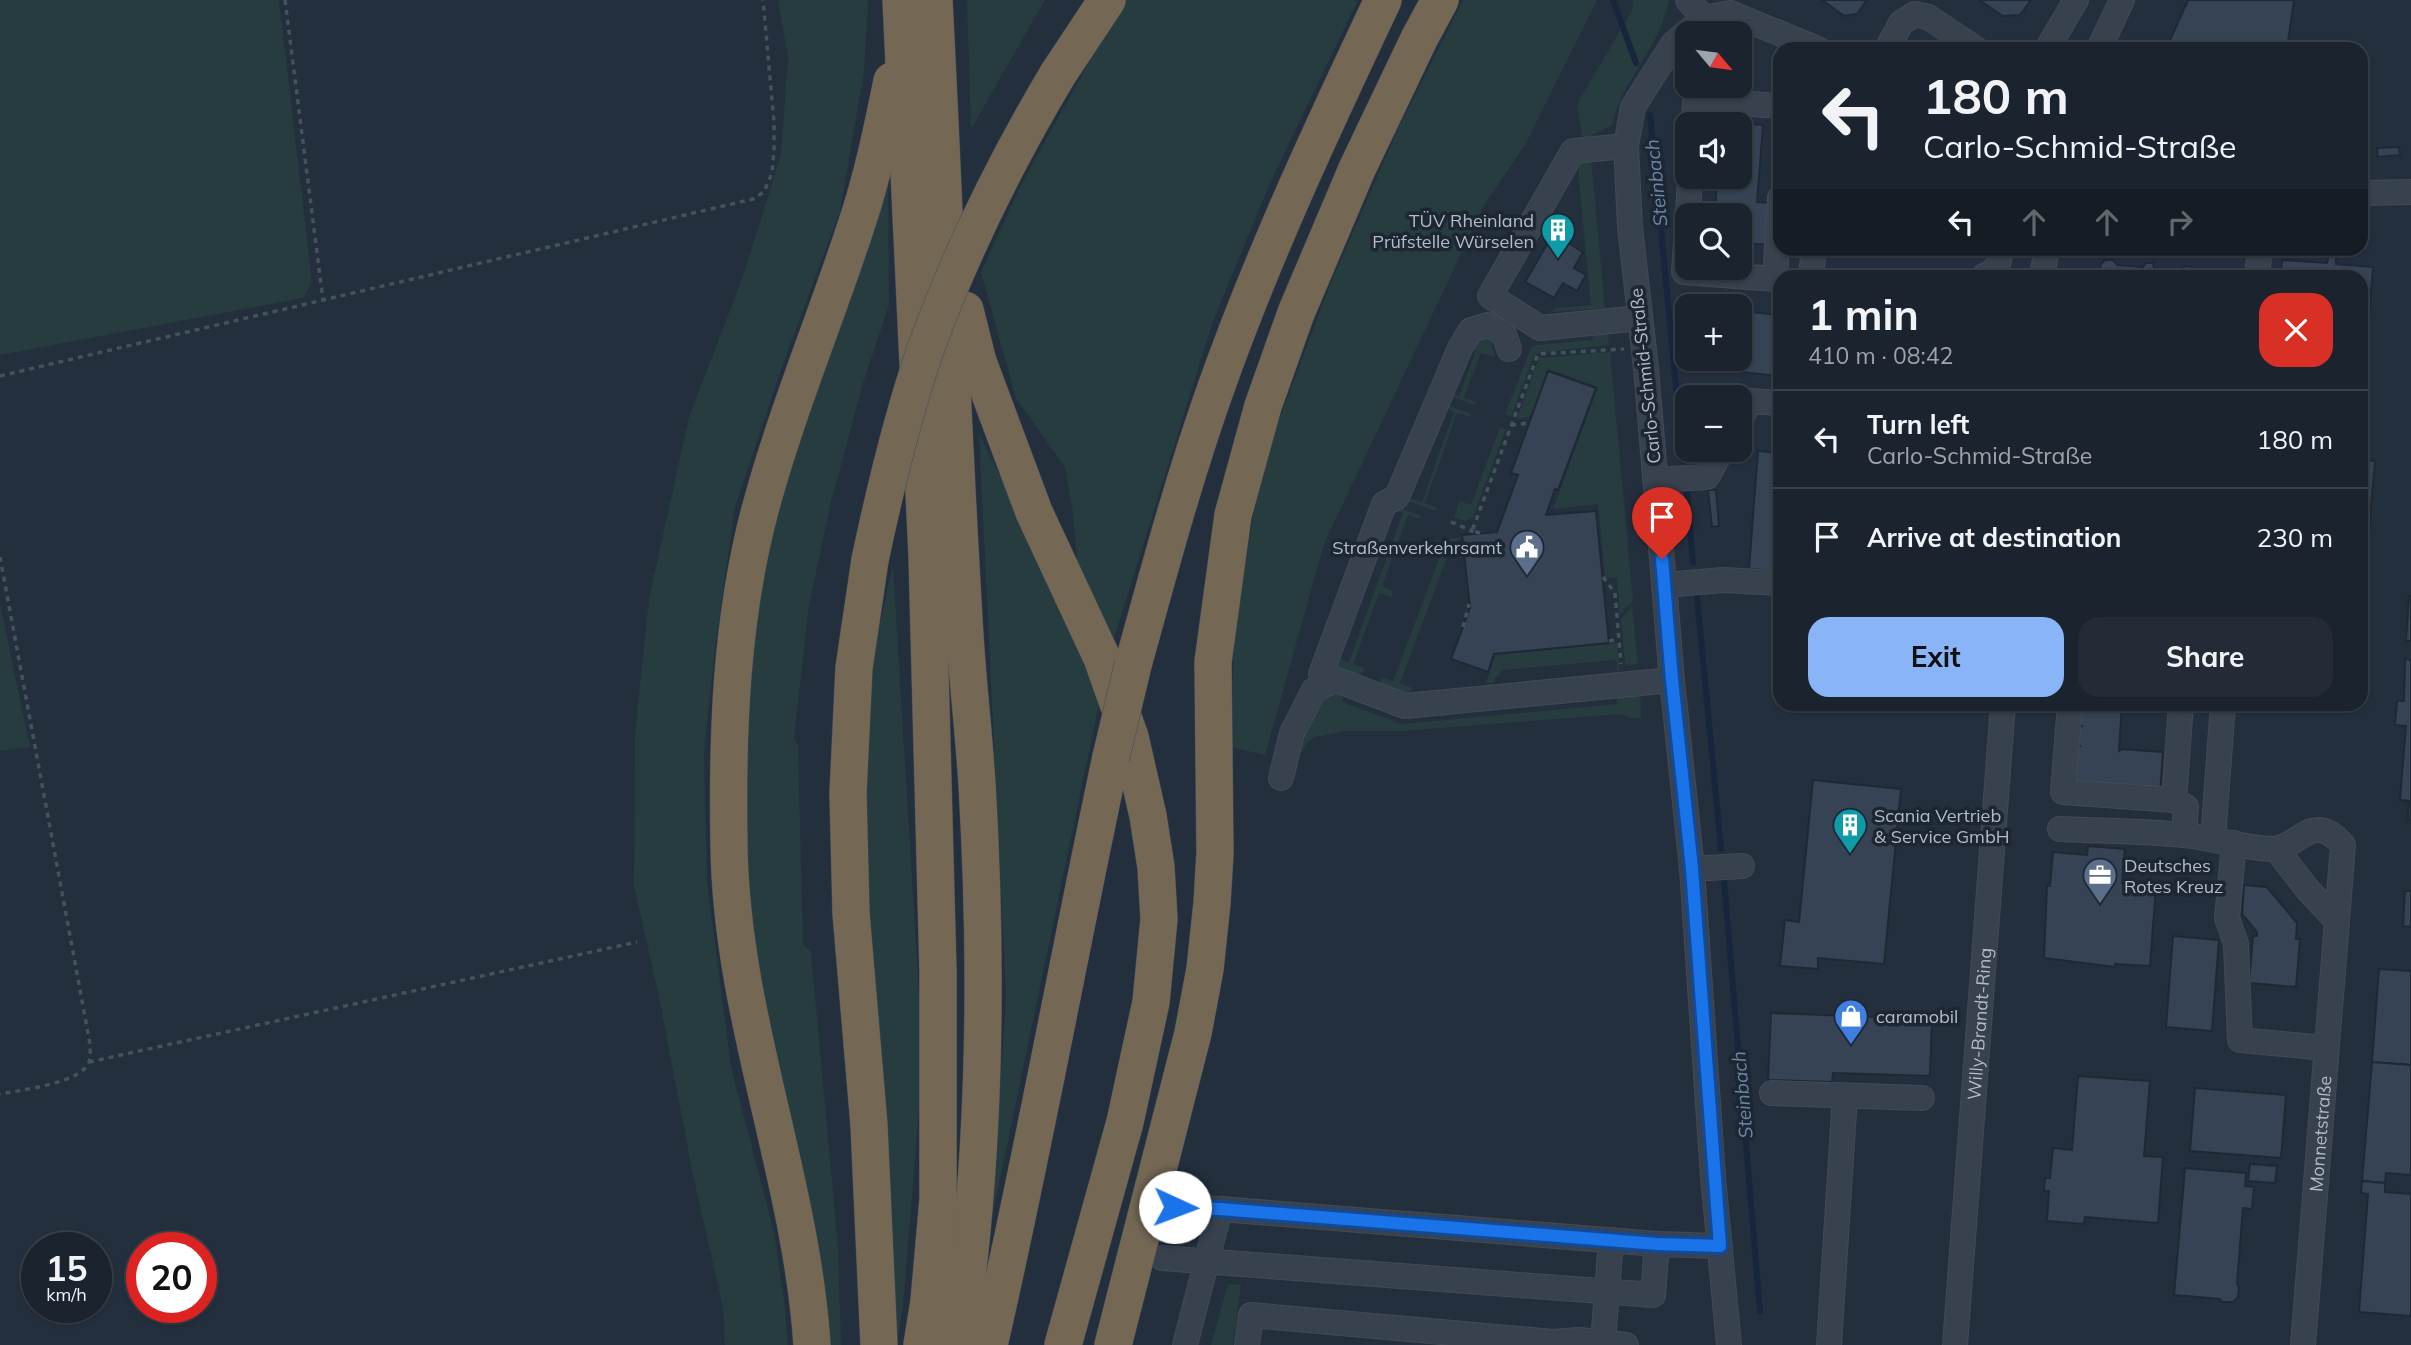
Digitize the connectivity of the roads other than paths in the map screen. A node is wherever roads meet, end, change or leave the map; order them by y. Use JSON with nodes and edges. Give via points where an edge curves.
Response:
{"nodes":[{"id":1,"x":934,"y":0,"type":"edge"},
{"id":2,"x":1107,"y":0,"type":"edge"},
{"id":3,"x":1383,"y":0,"type":"edge"},
{"id":4,"x":1440,"y":0,"type":"edge"},
{"id":5,"x":2076,"y":0,"type":"edge"},
{"id":6,"x":2122,"y":0,"type":"edge"},
{"id":7,"x":1696,"y":9,"type":"edge"},
{"id":8,"x":902,"y":16,"type":"edge"},
{"id":9,"x":1788,"y":42,"type":"edge"},
{"id":10,"x":1892,"y":42,"type":"edge"},
{"id":11,"x":1966,"y":42,"type":"edge"},
{"id":12,"x":2051,"y":42,"type":"edge"},
{"id":13,"x":2102,"y":42,"type":"edge"},
{"id":14,"x":1773,"y":106,"type":"edge"},
{"id":15,"x":1694,"y":112,"type":"edge"},
{"id":16,"x":1626,"y":146,"type":"junction"},
{"id":17,"x":2368,"y":192,"type":"edge"},
{"id":18,"x":2411,"y":192,"type":"edge"},
{"id":19,"x":946,"y":234,"type":"junction"},
{"id":20,"x":1752,"y":277,"type":"edge"},
{"id":21,"x":1773,"y":279,"type":"edge"},
{"id":22,"x":1640,"y":318,"type":"junction"},
{"id":23,"x":1509,"y":349,"type":"dead end"},
{"id":24,"x":1752,"y":401,"type":"edge"},
{"id":25,"x":1773,"y":403,"type":"edge"},
{"id":26,"x":1716,"y":462,"type":"edge"},
{"id":27,"x":1656,"y":480,"type":"junction"},
{"id":28,"x":1773,"y":583,"type":"edge"},
{"id":29,"x":1664,"y":585,"type":"junction"},
{"id":30,"x":1335,"y":680,"type":"junction"},
{"id":31,"x":1672,"y":680,"type":"junction"},
{"id":32,"x":2002,"y":711,"type":"edge"},
{"id":33,"x":2069,"y":711,"type":"edge"},
{"id":34,"x":2180,"y":711,"type":"edge"},
{"id":35,"x":2223,"y":711,"type":"edge"},
{"id":36,"x":1281,"y":778,"type":"dead end"},
{"id":37,"x":2174,"y":800,"type":"junction"},
{"id":38,"x":2060,"y":830,"type":"dead end"},
{"id":39,"x":2184,"y":835,"type":"junction"},
{"id":40,"x":2223,"y":841,"type":"junction"},
{"id":41,"x":2276,"y":849,"type":"junction"},
{"id":42,"x":1742,"y":866,"type":"dead end"},
{"id":43,"x":1692,"y":869,"type":"junction"},
{"id":44,"x":2337,"y":921,"type":"junction"},
{"id":45,"x":2326,"y":1048,"type":"junction"},
{"id":46,"x":1772,"y":1093,"type":"dead end"},
{"id":47,"x":1845,"y":1096,"type":"junction"},
{"id":48,"x":1922,"y":1098,"type":"dead end"},
{"id":49,"x":869,"y":1125,"type":"junction"},
{"id":50,"x":1175,"y":1207,"type":"dead end"},
{"id":51,"x":1220,"y":1209,"type":"junction"},
{"id":52,"x":1098,"y":1216,"type":"junction"},
{"id":53,"x":1611,"y":1240,"type":"junction"},
{"id":54,"x":1657,"y":1244,"type":"junction"},
{"id":55,"x":1720,"y":1246,"type":"junction"},
{"id":56,"x":1163,"y":1258,"type":"dead end"},
{"id":57,"x":1206,"y":1263,"type":"junction"},
{"id":58,"x":1006,"y":1270,"type":"junction"},
{"id":59,"x":1608,"y":1292,"type":"junction"},
{"id":60,"x":1553,"y":1344,"type":"edge"},
{"id":61,"x":1615,"y":1344,"type":"edge"},
{"id":62,"x":812,"y":1345,"type":"edge"},
{"id":63,"x":855,"y":1345,"type":"edge"},
{"id":64,"x":879,"y":1345,"type":"edge"},
{"id":65,"x":922,"y":1345,"type":"edge"},
{"id":66,"x":957,"y":1345,"type":"edge"},
{"id":67,"x":989,"y":1345,"type":"edge"},
{"id":68,"x":1002,"y":1345,"type":"edge"},
{"id":69,"x":1063,"y":1345,"type":"edge"},
{"id":70,"x":1077,"y":1345,"type":"edge"},
{"id":71,"x":1113,"y":1345,"type":"edge"},
{"id":72,"x":1185,"y":1345,"type":"edge"},
{"id":73,"x":1247,"y":1345,"type":"edge"},
{"id":74,"x":1729,"y":1345,"type":"edge"},
{"id":75,"x":1829,"y":1345,"type":"edge"},
{"id":76,"x":1955,"y":1345,"type":"edge"},
{"id":77,"x":2303,"y":1345,"type":"edge"}],
"edges":[{"from":1,"to":19,"type":"highway"},
{"from":2,"to":49,"type":"highway","bridge":true,"via":[[1058,74],[993,192],[940,311],[900,433],[870,560],[853,668],[848,793],[851,913]]},
{"from":3,"to":58,"type":"highway","bridge":true,"via":[[1297,184],[1243,316],[1182,492],[1111,757]]},
{"from":4,"to":71,"type":"highway","via":[[1334,220],[1263,406],[1240,489],[1213,662],[1215,853],[1205,970]]},
{"from":5,"to":12,"type":"street"},
{"from":6,"to":13,"type":"street"},
{"from":7,"to":9,"type":"street","via":[[1730,13]]},
{"from":7,"to":16,"type":"street","name":"Carlo-Schmid-Straße","via":[[1633,107]]},
{"from":8,"to":62,"type":"highway","via":[[866,194],[759,512],[738,623],[728,748],[735,937],[749,1021],[797,1229]]},
{"from":8,"to":65,"type":"highway","via":[[927,556],[938,971],[938,1199]]},
{"from":10,"to":11,"type":"street","via":[[1901,23],[1915,14],[1928,17]]},
{"from":14,"to":15,"type":"street","via":[[1695,100]]},
{"from":16,"to":22,"type":"street","name":"Carlo-Schmid-Straße"},
{"from":16,"to":22,"type":"street","via":[[1573,152],[1490,296],[1540,328]]},
{"from":17,"to":18,"type":"street"},
{"from":19,"to":52,"type":"highway","via":[[982,373],[1034,512],[1102,658],[1130,737],[1156,867],[1159,919],[1147,1023]]},
{"from":19,"to":66,"type":"highway","via":[[982,940],[976,1194]]},
{"from":20,"to":21,"type":"street"},
{"from":22,"to":27,"type":"street","name":"Carlo-Schmid-Straße"},
{"from":23,"to":30,"type":"street","via":[[1504,334],[1488,325],[1471,330],[1460,348],[1397,497],[1384,504],[1379,516],[1321,674]]},
{"from":24,"to":25,"type":"street"},
{"from":26,"to":27,"type":"street","via":[[1707,477]]},
{"from":27,"to":29,"type":"street","name":"Carlo-Schmid-Straße"},
{"from":28,"to":29,"type":"street","via":[[1723,580]]},
{"from":29,"to":31,"type":"street","name":"Carlo-Schmid-Straße"},
{"from":30,"to":31,"type":"street","via":[[1405,706]]},
{"from":30,"to":36,"type":"street","via":[[1314,690],[1292,733]]},
{"from":31,"to":43,"type":"street","name":"Carlo-Schmid-Straße"},
{"from":32,"to":76,"type":"street","name":"Willy-Brandt-Ring"},
{"from":33,"to":37,"type":"street","via":[[2063,792]]},
{"from":34,"to":37,"type":"street"},
{"from":35,"to":40,"type":"street"},
{"from":37,"to":39,"type":"street","via":[[2186,807]]},
{"from":38,"to":39,"type":"street"},
{"from":39,"to":40,"type":"street"},
{"from":40,"to":41,"type":"street"},
{"from":40,"to":45,"type":"street","via":[[2227,918],[2236,944],[2240,1040]]},
{"from":41,"to":44,"type":"street"},
{"from":41,"to":44,"type":"street","name":"Monnetstraße","via":[[2305,832],[2320,831],[2334,835],[2343,845]]},
{"from":42,"to":43,"type":"street"},
{"from":43,"to":55,"type":"street","name":"Carlo-Schmid-Straße"},
{"from":44,"to":45,"type":"street","name":"Monnetstraße"},
{"from":45,"to":77,"type":"street","name":"Monnetstraße"},
{"from":46,"to":47,"type":"street"},
{"from":47,"to":48,"type":"street"},
{"from":47,"to":75,"type":"street"},
{"from":49,"to":63,"type":"highway"},
{"from":49,"to":64,"type":"highway"},
{"from":50,"to":51,"type":"street"},
{"from":51,"to":53,"type":"street"},
{"from":51,"to":57,"type":"street"},
{"from":52,"to":69,"type":"highway"},
{"from":52,"to":70,"type":"highway"},
{"from":53,"to":54,"type":"street"},
{"from":53,"to":59,"type":"street"},
{"from":54,"to":55,"type":"street"},
{"from":54,"to":59,"type":"street","via":[[1653,1295]]},
{"from":55,"to":74,"type":"street","name":"Carlo-Schmid-Straße"},
{"from":56,"to":57,"type":"street"},
{"from":57,"to":59,"type":"street"},
{"from":57,"to":72,"type":"street"},
{"from":58,"to":67,"type":"highway"},
{"from":58,"to":68,"type":"highway"},
{"from":59,"to":61,"type":"street"},
{"from":60,"to":61,"type":"street","via":[[1578,1340]]},
{"from":60,"to":73,"type":"street","via":[[1251,1315]]}]}
